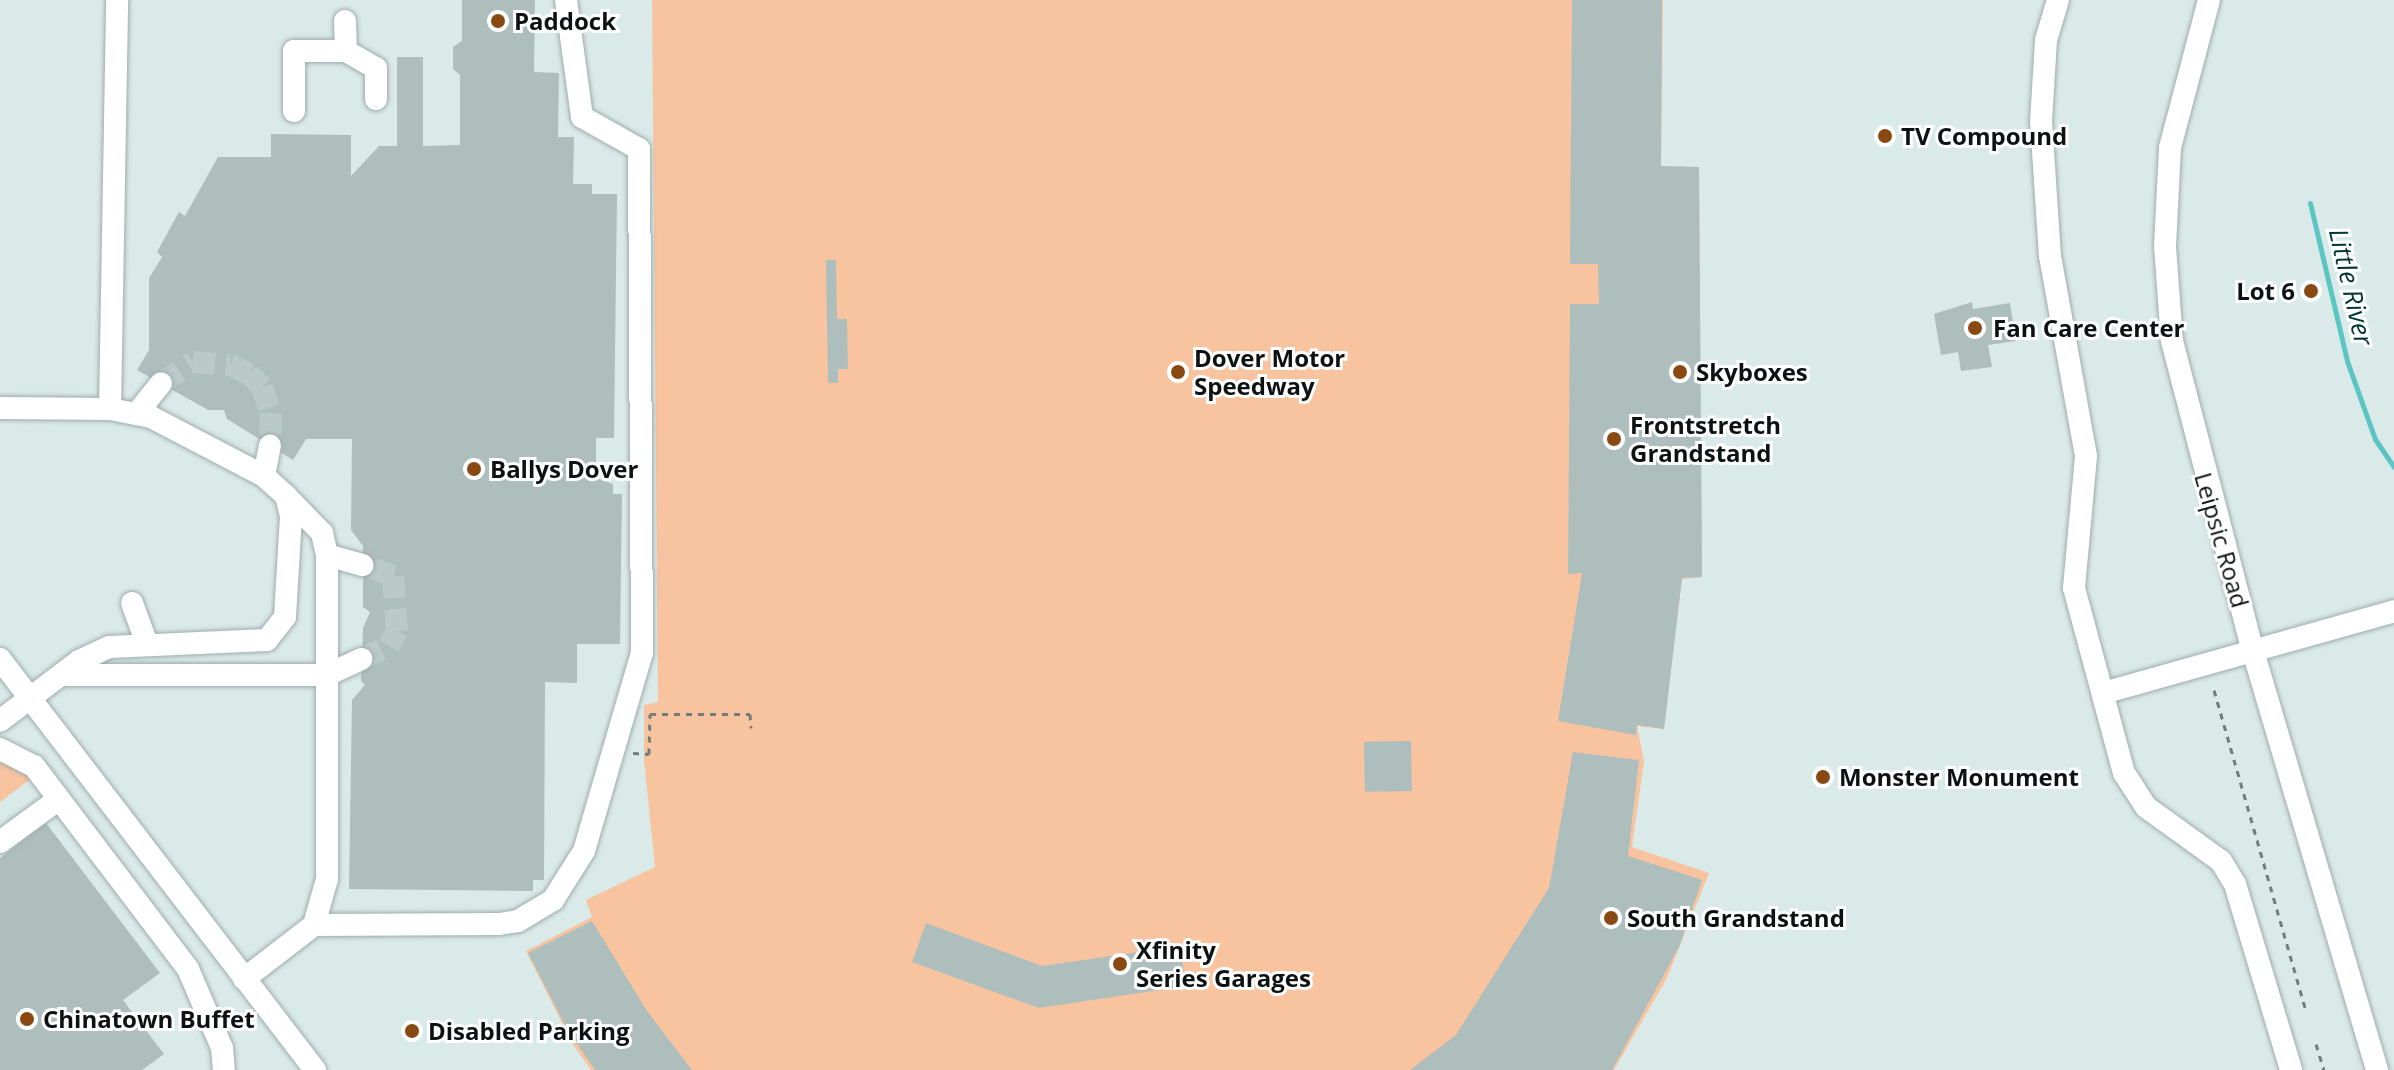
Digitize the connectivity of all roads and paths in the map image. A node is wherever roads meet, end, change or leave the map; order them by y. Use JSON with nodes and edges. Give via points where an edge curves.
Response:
{"nodes":[{"id":1,"x":117,"y":0,"type":"edge"},
{"id":2,"x":566,"y":0,"type":"edge"},
{"id":3,"x":2058,"y":0,"type":"edge"},
{"id":4,"x":2209,"y":0,"type":"edge"},
{"id":5,"x":345,"y":21,"type":"dead end"},
{"id":6,"x":346,"y":51,"type":"junction"},
{"id":7,"x":376,"y":99,"type":"dead end"},
{"id":8,"x":294,"y":111,"type":"dead end"},
{"id":9,"x":161,"y":383,"type":"tunnel mouth"},
{"id":10,"x":0,"y":408,"type":"edge"},
{"id":11,"x":110,"y":409,"type":"junction"},
{"id":12,"x":137,"y":413,"type":"junction"},
{"id":13,"x":270,"y":446,"type":"tunnel mouth"},
{"id":14,"x":264,"y":476,"type":"junction"},
{"id":15,"x":286,"y":496,"type":"junction"},
{"id":16,"x":327,"y":555,"type":"junction"},
{"id":17,"x":363,"y":565,"type":"tunnel mouth"},
{"id":18,"x":132,"y":603,"type":"dead end"},
{"id":19,"x":2394,"y":611,"type":"edge"},
{"id":20,"x":147,"y":644,"type":"junction"},
{"id":21,"x":2253,"y":651,"type":"junction"},
{"id":22,"x":361,"y":659,"type":"tunnel mouth"},
{"id":23,"x":3,"y":669,"type":"edge"},
{"id":24,"x":61,"y":675,"type":"junction"},
{"id":25,"x":327,"y":675,"type":"junction"},
{"id":26,"x":2214,"y":690,"type":"dead end"},
{"id":27,"x":2103,"y":693,"type":"junction"},
{"id":28,"x":30,"y":698,"type":"junction"},
{"id":29,"x":0,"y":724,"type":"edge"},
{"id":30,"x":751,"y":728,"type":"dead end"},
{"id":31,"x":67,"y":746,"type":"junction"},
{"id":32,"x":0,"y":749,"type":"edge"},
{"id":33,"x":649,"y":754,"type":"dead end"},
{"id":34,"x":59,"y":799,"type":"junction"},
{"id":35,"x":0,"y":842,"type":"edge"},
{"id":36,"x":314,"y":925,"type":"junction"},
{"id":37,"x":244,"y":979,"type":"junction"},
{"id":38,"x":2306,"y":1010,"type":"dead end"},
{"id":39,"x":2316,"y":1044,"type":"dead end"},
{"id":40,"x":224,"y":1070,"type":"edge"},
{"id":41,"x":315,"y":1070,"type":"edge"},
{"id":42,"x":2291,"y":1070,"type":"edge"},
{"id":43,"x":2324,"y":1070,"type":"edge"},
{"id":44,"x":2377,"y":1070,"type":"edge"}],
"edges":[{"from":1,"to":11,"type":"street"},
{"from":2,"to":36,"type":"street","via":[[582,117],[639,149],[642,653],[584,851],[553,900],[518,921],[499,924]]},
{"from":3,"to":27,"type":"street","via":[[2046,40],[2042,135],[2050,256],[2086,456],[2074,588]]},
{"from":4,"to":21,"type":"street","name":"Leipsic Road","via":[[2170,148],[2167,302],[2184,397]]},
{"from":5,"to":6,"type":"street"},
{"from":6,"to":7,"type":"street","via":[[376,68]]},
{"from":6,"to":8,"type":"street","via":[[294,51]]},
{"from":9,"to":12,"type":"street"},
{"from":10,"to":11,"type":"street"},
{"from":11,"to":12,"type":"street"},
{"from":12,"to":14,"type":"street","via":[[219,449]]},
{"from":13,"to":14,"type":"street"},
{"from":14,"to":15,"type":"street"},
{"from":15,"to":16,"type":"street","via":[[322,533]]},
{"from":15,"to":20,"type":"street","via":[[291,516],[290,588],[279,631],[254,642]]},
{"from":16,"to":17,"type":"street"},
{"from":16,"to":25,"type":"street"},
{"from":18,"to":20,"type":"street"},
{"from":19,"to":21,"type":"street"},
{"from":20,"to":24,"type":"street","via":[[109,647]]},
{"from":21,"to":27,"type":"street"},
{"from":21,"to":44,"type":"street","name":"Leipsic Road"},
{"from":22,"to":25,"type":"street"},
{"from":23,"to":28,"type":"street"},
{"from":24,"to":25,"type":"street"},
{"from":24,"to":28,"type":"street"},
{"from":25,"to":36,"type":"street","via":[[327,879]]},
{"from":26,"to":38,"type":"path"},
{"from":27,"to":42,"type":"street","via":[[2124,773],[2146,807],[2221,861],[2235,884]]},
{"from":28,"to":29,"type":"street"},
{"from":28,"to":31,"type":"street"},
{"from":29,"to":31,"type":"street","via":[[42,728]]},
{"from":30,"to":33,"type":"path","via":[[750,714],[650,714]]},
{"from":31,"to":37,"type":"street"},
{"from":32,"to":34,"type":"street","via":[[34,766]]},
{"from":34,"to":35,"type":"street"},
{"from":34,"to":40,"type":"street","via":[[188,969],[222,1048]]},
{"from":36,"to":37,"type":"street"},
{"from":37,"to":41,"type":"street"},
{"from":39,"to":43,"type":"path"}]}
